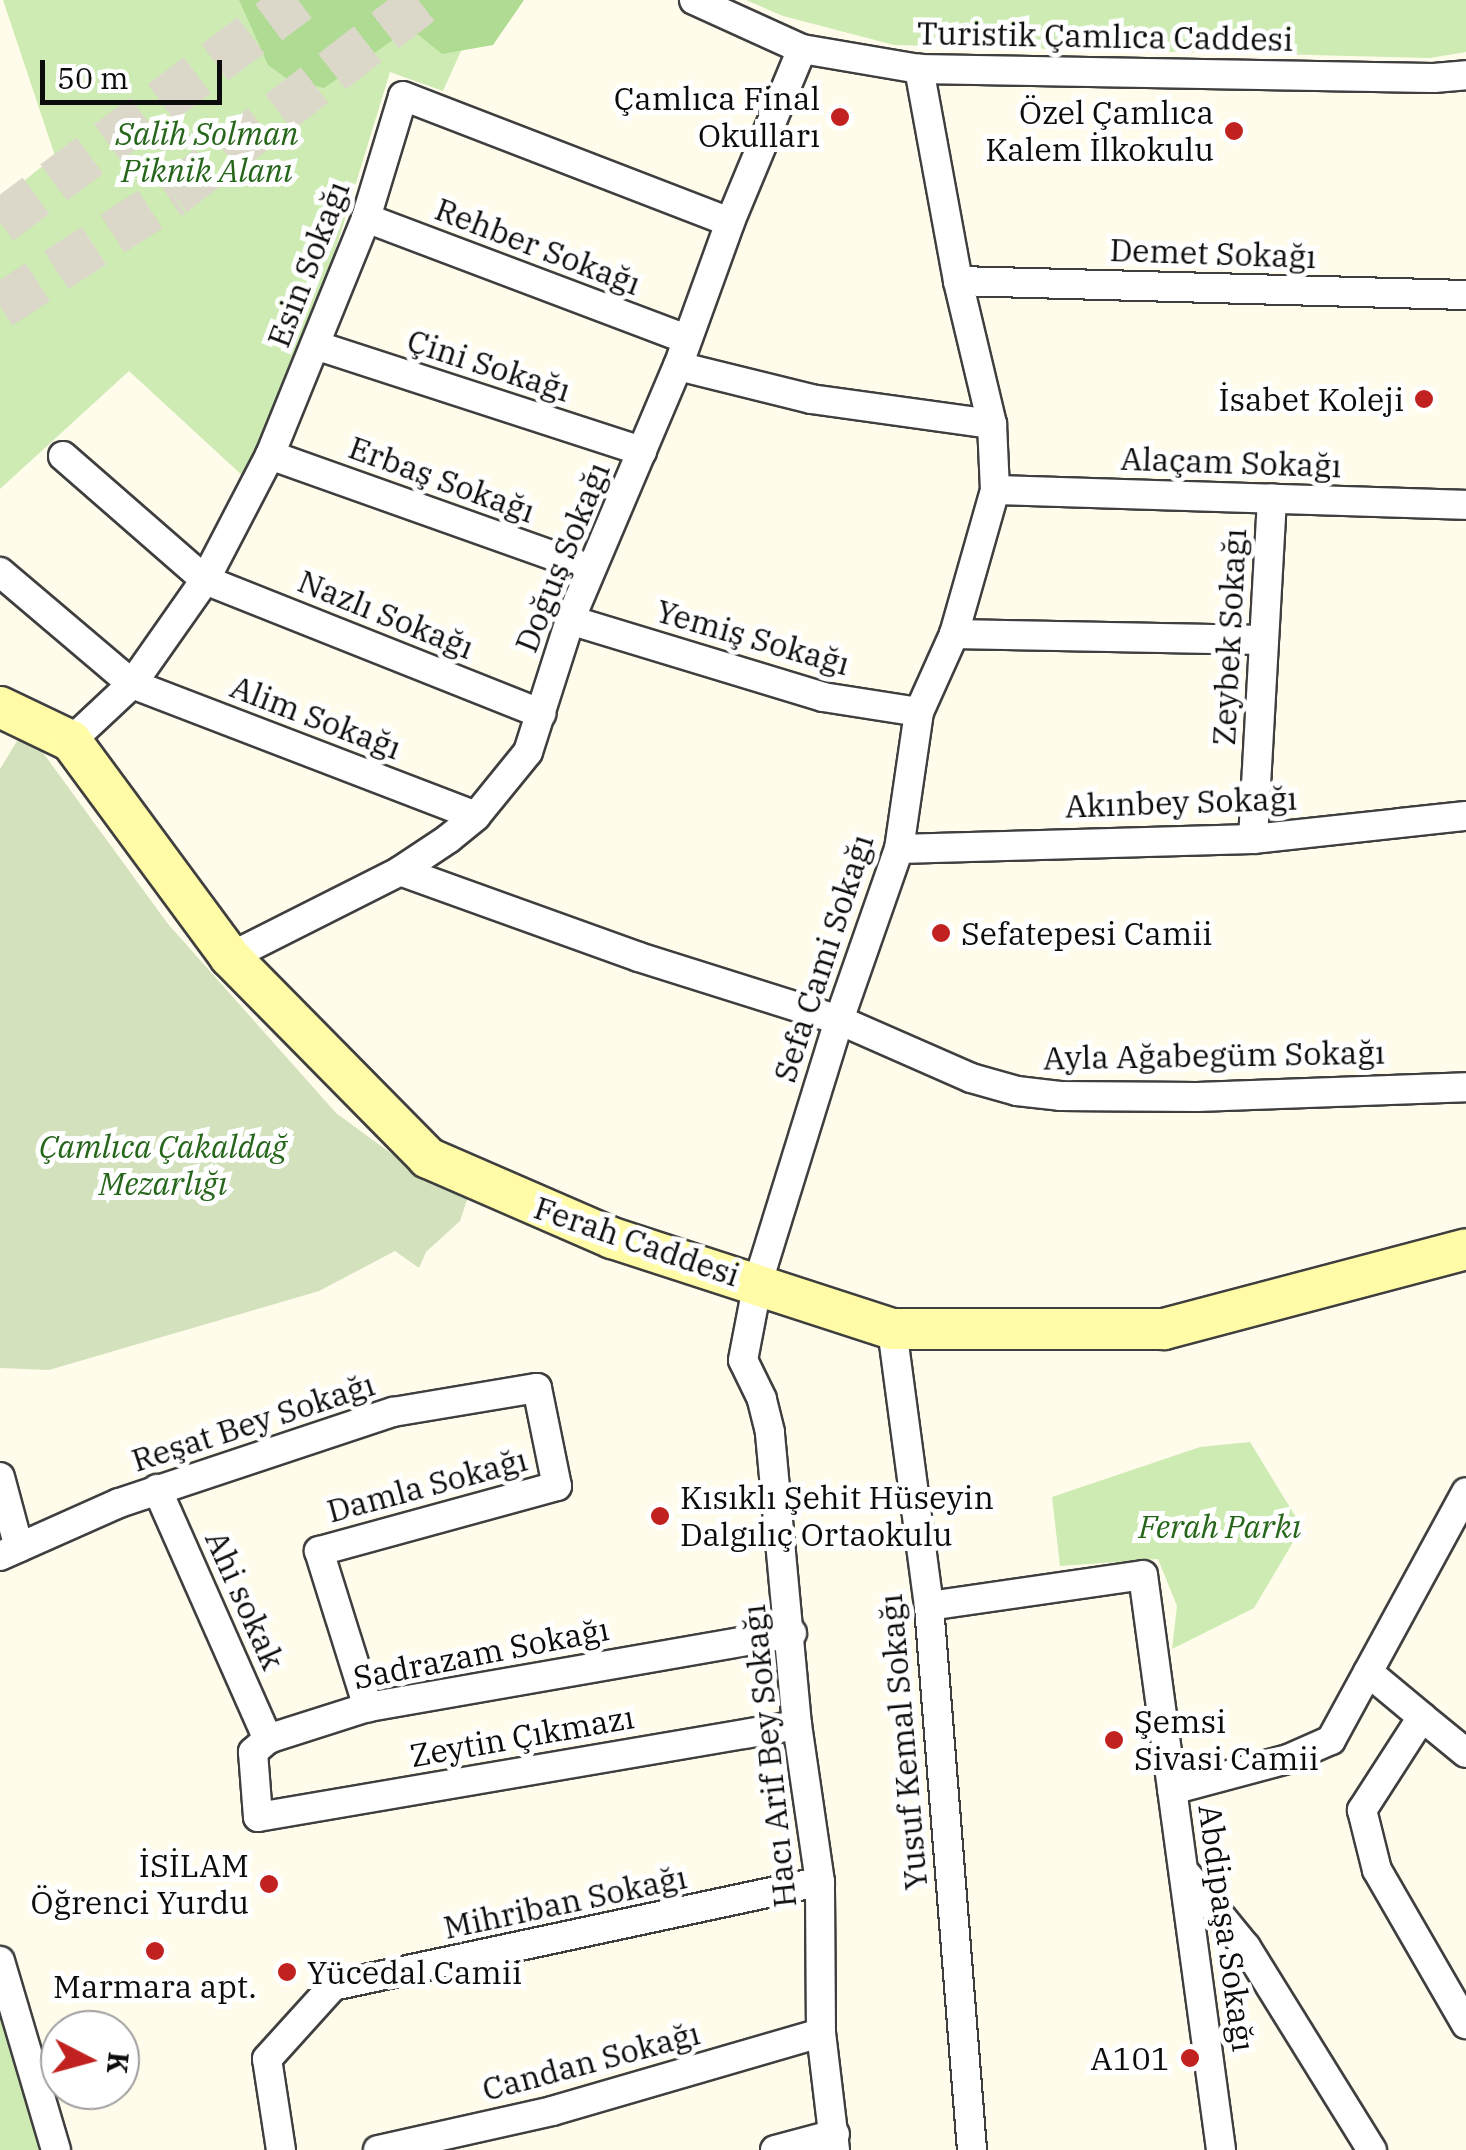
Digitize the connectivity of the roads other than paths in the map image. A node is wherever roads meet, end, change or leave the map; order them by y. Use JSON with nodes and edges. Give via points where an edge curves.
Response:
{"nodes":[{"id":1,"x":694,"y":0,"type":"edge"},
{"id":2,"x":802,"y":50,"type":"junction"},
{"id":3,"x":919,"y":69,"type":"junction"},
{"id":4,"x":1466,"y":75,"type":"edge"},
{"id":5,"x":366,"y":218,"type":"junction"},
{"id":6,"x":730,"y":222,"type":"junction"},
{"id":7,"x":958,"y":281,"type":"junction"},
{"id":8,"x":1466,"y":295,"type":"edge"},
{"id":9,"x":315,"y":345,"type":"junction"},
{"id":10,"x":682,"y":352,"type":"junction"},
{"id":11,"x":992,"y":424,"type":"junction"},
{"id":12,"x":642,"y":452,"type":"junction"},
{"id":13,"x":270,"y":455,"type":"junction"},
{"id":14,"x":63,"y":456,"type":"dead end"},
{"id":15,"x":994,"y":490,"type":"junction"},
{"id":16,"x":1272,"y":498,"type":"junction"},
{"id":17,"x":1466,"y":505,"type":"edge"},
{"id":18,"x":590,"y":569,"type":"junction"},
{"id":19,"x":0,"y":572,"type":"edge"},
{"id":20,"x":205,"y":580,"type":"junction"},
{"id":21,"x":570,"y":620,"type":"junction"},
{"id":22,"x":954,"y":634,"type":"junction"},
{"id":23,"x":1264,"y":640,"type":"junction"},
{"id":24,"x":132,"y":684,"type":"junction"},
{"id":25,"x":0,"y":707,"type":"edge"},
{"id":26,"x":919,"y":712,"type":"junction"},
{"id":27,"x":541,"y":714,"type":"junction"},
{"id":28,"x":71,"y":741,"type":"junction"},
{"id":29,"x":476,"y":816,"type":"junction"},
{"id":30,"x":1466,"y":816,"type":"edge"},
{"id":31,"x":1252,"y":839,"type":"junction"},
{"id":32,"x":899,"y":850,"type":"junction"},
{"id":33,"x":400,"y":872,"type":"junction"},
{"id":34,"x":230,"y":957,"type":"junction"},
{"id":35,"x":839,"y":1020,"type":"junction"},
{"id":36,"x":1466,"y":1087,"type":"edge"},
{"id":37,"x":1466,"y":1249,"type":"edge"},
{"id":38,"x":758,"y":1282,"type":"junction"},
{"id":39,"x":892,"y":1329,"type":"junction"},
{"id":40,"x":744,"y":1360,"type":"joint"},
{"id":41,"x":537,"y":1388,"type":"joint"},
{"id":42,"x":0,"y":1476,"type":"edge"},
{"id":43,"x":157,"y":1489,"type":"junction"},
{"id":44,"x":1466,"y":1492,"type":"edge"},
{"id":45,"x":9,"y":1552,"type":"edge"},
{"id":46,"x":929,"y":1606,"type":"junction"},
{"id":47,"x":792,"y":1633,"type":"junction"},
{"id":48,"x":1368,"y":1672,"type":"junction"},
{"id":49,"x":368,"y":1706,"type":"junction"},
{"id":50,"x":1422,"y":1716,"type":"junction"},
{"id":51,"x":797,"y":1725,"type":"junction"},
{"id":52,"x":268,"y":1739,"type":"junction"},
{"id":53,"x":1466,"y":1753,"type":"edge"},
{"id":54,"x":1172,"y":1790,"type":"junction"},
{"id":55,"x":1187,"y":1875,"type":"junction"},
{"id":56,"x":820,"y":1882,"type":"junction"},
{"id":57,"x":0,"y":1961,"type":"edge"},
{"id":58,"x":1466,"y":2024,"type":"edge"},
{"id":59,"x":820,"y":2033,"type":"junction"},
{"id":60,"x":835,"y":2142,"type":"edge"},
{"id":61,"x":395,"y":2148,"type":"edge"},
{"id":62,"x":56,"y":2150,"type":"edge"},
{"id":63,"x":281,"y":2150,"type":"edge"},
{"id":64,"x":775,"y":2150,"type":"edge"},
{"id":65,"x":972,"y":2150,"type":"edge"},
{"id":66,"x":1222,"y":2150,"type":"edge"},
{"id":67,"x":1372,"y":2150,"type":"edge"}],
"edges":[{"from":1,"to":2,"type":"street","name":"Turistik Çamlıca Caddesi"},
{"from":2,"to":3,"type":"street","name":"Turistik Çamlıca Caddesi"},
{"from":2,"to":6,"type":"street","name":"Doğuş Sokağı"},
{"from":3,"to":4,"type":"street","name":"Turistik Çamlıca Caddesi"},
{"from":3,"to":7,"type":"street","name":"Sefa Cami Sokağı"},
{"from":5,"to":6,"type":"street","name":"Esin Sokağı","via":[[403,96]]},
{"from":5,"to":9,"type":"street","name":"Esin Sokağı"},
{"from":5,"to":10,"type":"street","name":"Rehber Sokağı"},
{"from":6,"to":10,"type":"street","name":"Doğuş Sokağı"},
{"from":7,"to":8,"type":"street","name":"Demet Sokağı"},
{"from":7,"to":11,"type":"street","name":"Sefa Cami Sokağı"},
{"from":9,"to":12,"type":"street","name":"Çini Sokağı"},
{"from":9,"to":13,"type":"street","name":"Esin Sokağı"},
{"from":10,"to":11,"type":"street","name":"Rehber Sokağı","via":[[811,399]]},
{"from":10,"to":12,"type":"street","name":"Doğuş Sokağı"},
{"from":11,"to":15,"type":"street","name":"Sefa Cami Sokağı"},
{"from":12,"to":18,"type":"street","name":"Doğuş Sokağı"},
{"from":13,"to":18,"type":"street","name":"Erbaş Sokağı"},
{"from":13,"to":20,"type":"street","name":"Esin Sokağı"},
{"from":14,"to":20,"type":"street","name":"Nazlı Sokağı"},
{"from":15,"to":16,"type":"street","name":"Alaçam Sokağı"},
{"from":15,"to":22,"type":"street","name":"Sefa Cami Sokağı"},
{"from":16,"to":17,"type":"street","name":"Alaçam Sokağı"},
{"from":16,"to":23,"type":"street","name":"Zeybek Sokağı"},
{"from":18,"to":21,"type":"street","name":"Doğuş Sokağı"},
{"from":19,"to":24,"type":"street","name":"Alim Sokağı"},
{"from":20,"to":24,"type":"street","name":"Esin Sokağı"},
{"from":20,"to":27,"type":"street","name":"Nazlı Sokağı"},
{"from":21,"to":26,"type":"street","name":"Yemiş Sokağı","via":[[822,697]]},
{"from":21,"to":27,"type":"street","name":"Doğuş Sokağı"},
{"from":22,"to":23,"type":"street"},
{"from":22,"to":26,"type":"street","name":"Sefa Cami Sokağı"},
{"from":23,"to":31,"type":"street","name":"Zeybek Sokağı"},
{"from":24,"to":28,"type":"street","name":"Esin Sokağı"},
{"from":24,"to":29,"type":"street","name":"Alim Sokağı"},
{"from":25,"to":28,"type":"street","name":"Ferah Caddesi"},
{"from":26,"to":32,"type":"street","name":"Sefa Cami Sokağı"},
{"from":27,"to":29,"type":"street","name":"Doğuş Sokağı","via":[[528,752]]},
{"from":28,"to":34,"type":"street","name":"Ferah Caddesi"},
{"from":29,"to":33,"type":"street","name":"Doğuş Sokağı"},
{"from":30,"to":31,"type":"street","name":"Akınbey Sokağı"},
{"from":31,"to":32,"type":"street","name":"Akınbey Sokağı"},
{"from":32,"to":35,"type":"street","name":"Sefa Cami Sokağı"},
{"from":33,"to":34,"type":"street","name":"Doğuş Sokağı"},
{"from":33,"to":35,"type":"street","name":"Ayla Ağabegüm Sokağı"},
{"from":34,"to":38,"type":"street","name":"Ferah Caddesi","via":[[428,1158],[612,1238]]},
{"from":35,"to":36,"type":"street","name":"Ayla Ağabegüm Sokağı","via":[[971,1078],[1060,1096]]},
{"from":35,"to":38,"type":"street","name":"Sefa Cami Sokağı"},
{"from":37,"to":39,"type":"street","name":"Ferah Caddesi","via":[[1164,1329]]},
{"from":38,"to":39,"type":"street","name":"Ferah Caddesi"},
{"from":38,"to":40,"type":"street","name":"Sefa Cami Sokağı"},
{"from":39,"to":46,"type":"street","name":"Yusuf Kemal Sokağı"},
{"from":40,"to":47,"type":"street","name":"Hacı Arif Bey Sokağı","via":[[770,1432]]},
{"from":41,"to":43,"type":"street","name":"Reşat Bey Sokağı","via":[[393,1412]]},
{"from":41,"to":49,"type":"street","name":"Damla Sokağı","via":[[557,1486],[320,1551]]},
{"from":42,"to":45,"type":"street"},
{"from":43,"to":45,"type":"street","name":"Reşat Bey Sokağı"},
{"from":43,"to":52,"type":"street","name":"Ahi sokak"},
{"from":44,"to":48,"type":"street"},
{"from":46,"to":54,"type":"street","name":"Abdipaşa Sokağı","via":[[1143,1575]]},
{"from":46,"to":65,"type":"street","name":"Yusuf Kemal Sokağı"},
{"from":47,"to":49,"type":"street","name":"Sadrazam Sokağı"},
{"from":47,"to":51,"type":"street","name":"Hacı Arif Bey Sokağı"},
{"from":48,"to":50,"type":"street"},
{"from":48,"to":54,"type":"street","via":[[1330,1740],[1288,1759]]},
{"from":49,"to":52,"type":"street","name":"Sadrazam Sokağı"},
{"from":50,"to":53,"type":"street"},
{"from":50,"to":58,"type":"street","via":[[1362,1810],[1377,1870]]},
{"from":51,"to":52,"type":"street","name":"Zeytin Çıkmazı","via":[[258,1817],[253,1752]]},
{"from":51,"to":56,"type":"street","name":"Hacı Arif Bey Sokağı"},
{"from":54,"to":55,"type":"street","name":"Abdipaşa Sokağı"},
{"from":55,"to":66,"type":"street","name":"Abdipaşa Sokağı"},
{"from":55,"to":67,"type":"street","via":[[1246,1947]]},
{"from":56,"to":59,"type":"street","name":"Hacı Arif Bey Sokağı"},
{"from":56,"to":63,"type":"street","name":"Mihriban Sokağı","via":[[333,1986],[267,2059]]},
{"from":57,"to":62,"type":"street"},
{"from":59,"to":60,"type":"street","name":"Hacı Arif Bey Sokağı"},
{"from":59,"to":61,"type":"street","name":"Candan Sokağı","via":[[552,2111]]},
{"from":60,"to":64,"type":"street"}]}
